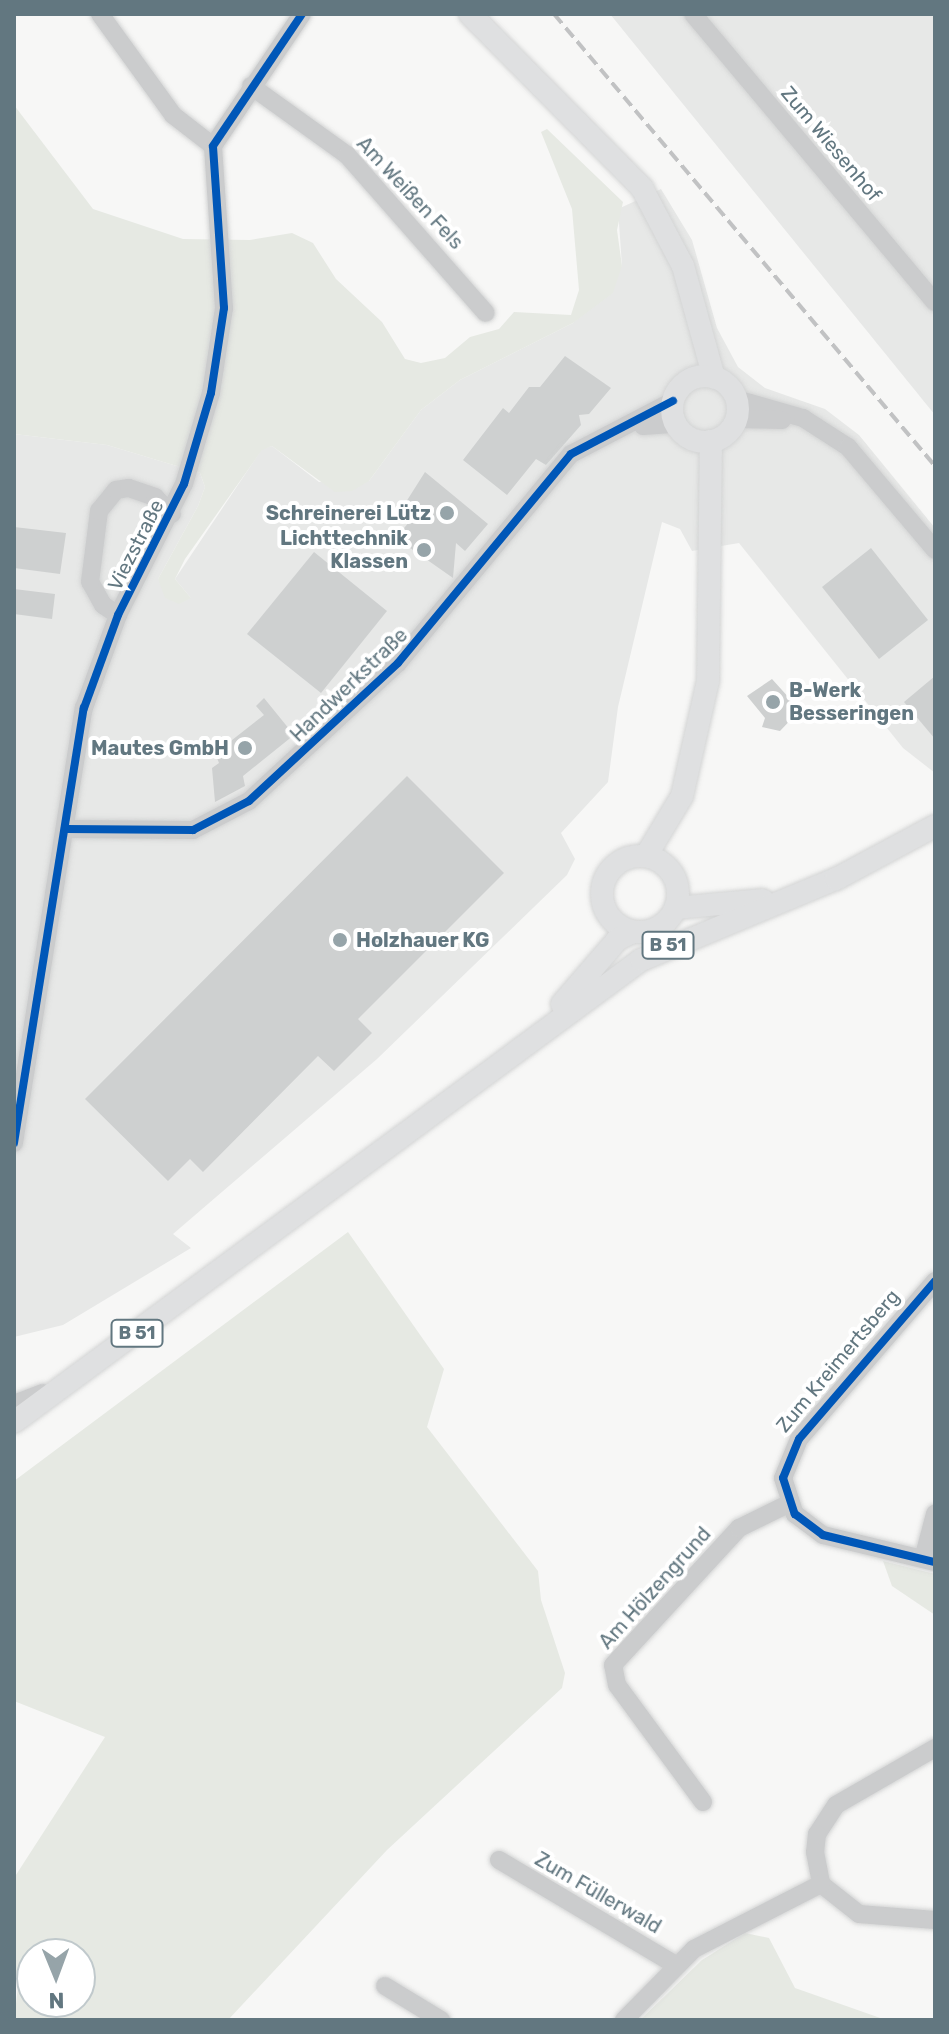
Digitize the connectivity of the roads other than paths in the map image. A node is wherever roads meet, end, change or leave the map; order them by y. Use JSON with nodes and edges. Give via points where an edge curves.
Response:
{"nodes":[{"id":1,"x":100,"y":14,"type":"edge"},
{"id":2,"x":302,"y":14,"type":"edge"},
{"id":3,"x":470,"y":14,"type":"edge"},
{"id":4,"x":693,"y":14,"type":"edge"},
{"id":5,"x":251,"y":86,"type":"junction"},
{"id":6,"x":213,"y":146,"type":"junction"},
{"id":7,"x":673,"y":244,"type":"junction"},
{"id":8,"x":935,"y":302,"type":"edge"},
{"id":9,"x":486,"y":313,"type":"dead end"},
{"id":10,"x":714,"y":378,"type":"junction"},
{"id":11,"x":690,"y":380,"type":"junction"},
{"id":12,"x":736,"y":409,"type":"junction"},
{"id":13,"x":674,"y":412,"type":"junction"},
{"id":14,"x":702,"y":441,"type":"junction"},
{"id":15,"x":172,"y":514,"type":"junction"},
{"id":16,"x":935,"y":550,"type":"edge"},
{"id":17,"x":118,"y":615,"type":"junction"},
{"id":18,"x":935,"y":826,"type":"edge"},
{"id":19,"x":67,"y":829,"type":"junction"},
{"id":20,"x":656,"y":860,"type":"junction"},
{"id":21,"x":818,"y":887,"type":"junction"},
{"id":22,"x":677,"y":901,"type":"junction"},
{"id":23,"x":609,"y":917,"type":"junction"},
{"id":24,"x":633,"y":932,"type":"junction"},
{"id":25,"x":578,"y":986,"type":"junction"},
{"id":26,"x":534,"y":1034,"type":"junction"},
{"id":27,"x":14,"y":1143,"type":"edge"},
{"id":28,"x":935,"y":1281,"type":"edge"},
{"id":29,"x":78,"y":1376,"type":"junction"},
{"id":30,"x":14,"y":1404,"type":"edge"},
{"id":31,"x":14,"y":1422,"type":"edge"},
{"id":32,"x":788,"y":1504,"type":"junction"},
{"id":33,"x":935,"y":1514,"type":"edge"},
{"id":34,"x":929,"y":1560,"type":"edge"},
{"id":35,"x":935,"y":1748,"type":"edge"},
{"id":36,"x":703,"y":1802,"type":"dead end"},
{"id":37,"x":499,"y":1860,"type":"dead end"},
{"id":38,"x":821,"y":1884,"type":"junction"},
{"id":39,"x":935,"y":1920,"type":"edge"},
{"id":40,"x":674,"y":1964,"type":"junction"},
{"id":41,"x":385,"y":1986,"type":"dead end"},
{"id":42,"x":441,"y":2020,"type":"edge"},
{"id":43,"x":624,"y":2020,"type":"edge"}],
"edges":[{"from":1,"to":6,"type":"street","via":[[173,115]]},
{"from":2,"to":5,"type":"street"},
{"from":3,"to":7,"type":"main road","via":[[627,168]]},
{"from":4,"to":8,"type":"street","name":"Zum Wiesenhof"},
{"from":5,"to":6,"type":"street"},
{"from":5,"to":9,"type":"street","name":"Am Weißen Fels","via":[[347,155]]},
{"from":6,"to":15,"type":"street","name":"Viezstraße","via":[[221,242],[219,352],[199,439]]},
{"from":7,"to":10,"type":"main road"},
{"from":7,"to":11,"type":"main road"},
{"from":10,"to":11,"type":"main road"},
{"from":10,"to":12,"type":"main road"},
{"from":11,"to":13,"type":"main road"},
{"from":12,"to":14,"type":"main road"},
{"from":12,"to":16,"type":"street","via":[[827,433],[862,460]]},
{"from":13,"to":14,"type":"main road"},
{"from":13,"to":19,"type":"street","name":"Handwerkstraße","via":[[620,428],[571,454],[398,663],[249,801],[193,830]]},
{"from":14,"to":20,"type":"main road","via":[[709,535],[708,681],[691,769]]},
{"from":15,"to":17,"type":"street","name":"Viezstraße"},
{"from":15,"to":17,"type":"street","name":"Viezstraße","via":[[155,497],[129,488],[116,490],[99,511],[90,582],[103,605]]},
{"from":17,"to":19,"type":"street","name":"Viezstraße","via":[[84,708]]},
{"from":18,"to":21,"type":"main road","number":"B 51"},
{"from":19,"to":27,"type":"street","name":"Viezstraße"},
{"from":20,"to":22,"type":"main road"},
{"from":20,"to":23,"type":"main road","via":[[628,857],[608,872],[601,895]]},
{"from":21,"to":22,"type":"main road","number":"B 51","via":[[731,903]]},
{"from":21,"to":26,"type":"main road","number":"B 51","via":[[672,944]]},
{"from":22,"to":24,"type":"main road","via":[[661,927]]},
{"from":23,"to":24,"type":"main road"},
{"from":23,"to":25,"type":"main road","number":"B 51","via":[[610,929]]},
{"from":24,"to":25,"type":"main road","number":"B 51","via":[[618,939]]},
{"from":25,"to":26,"type":"main road","number":"B 51"},
{"from":26,"to":29,"type":"main road","number":"B 51","via":[[474,1085]]},
{"from":28,"to":32,"type":"street","name":"Zum Kreimertsberg","via":[[799,1439],[785,1465]]},
{"from":29,"to":30,"type":"street"},
{"from":29,"to":31,"type":"main road","number":"B 51"},
{"from":32,"to":34,"type":"street","via":[[823,1535]]},
{"from":32,"to":36,"type":"street","name":"Am Hölzengrund","via":[[739,1528],[613,1665],[617,1685]]},
{"from":33,"to":34,"type":"street"},
{"from":35,"to":38,"type":"street","via":[[854,1792],[827,1816],[816,1843]]},
{"from":37,"to":40,"type":"street","name":"Zum Füllerwald"},
{"from":38,"to":39,"type":"street","via":[[859,1914]]},
{"from":38,"to":40,"type":"street","via":[[717,1934]]},
{"from":40,"to":43,"type":"street"},
{"from":41,"to":42,"type":"street"}]}
